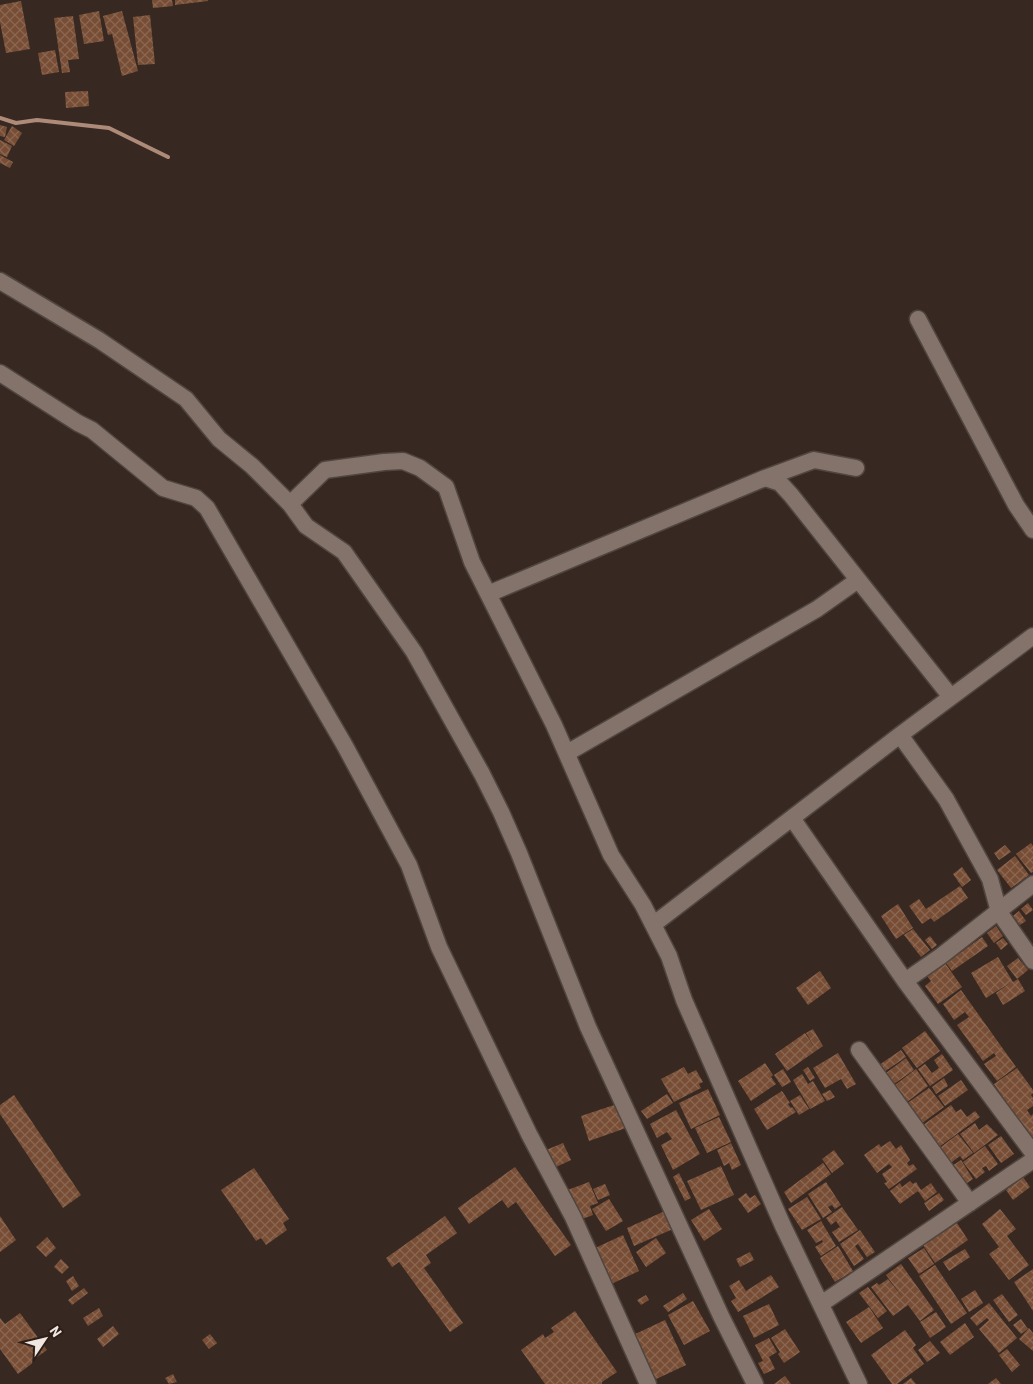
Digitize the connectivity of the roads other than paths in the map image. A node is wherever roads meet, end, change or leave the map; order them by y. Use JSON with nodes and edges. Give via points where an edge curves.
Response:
{"nodes":[{"id":1,"x":0,"y":281,"type":"edge"},
{"id":2,"x":918,"y":319,"type":"dead end"},
{"id":3,"x":0,"y":373,"type":"edge"},
{"id":4,"x":856,"y":468,"type":"dead end"},
{"id":5,"x":765,"y":478,"type":"junction"},
{"id":6,"x":290,"y":504,"type":"junction"},
{"id":7,"x":1033,"y":530,"type":"edge"},
{"id":8,"x":858,"y":580,"type":"junction"},
{"id":9,"x":488,"y":594,"type":"junction"},
{"id":10,"x":1033,"y":636,"type":"edge"},
{"id":11,"x":951,"y":697,"type":"junction"},
{"id":12,"x":900,"y":735,"type":"junction"},
{"id":13,"x":567,"y":753,"type":"junction"},
{"id":14,"x":792,"y":818,"type":"junction"},
{"id":15,"x":1033,"y":884,"type":"edge"},
{"id":16,"x":999,"y":912,"type":"junction"},
{"id":17,"x":654,"y":924,"type":"junction"},
{"id":18,"x":1033,"y":961,"type":"edge"},
{"id":19,"x":905,"y":981,"type":"junction"},
{"id":20,"x":859,"y":1050,"type":"dead end"},
{"id":21,"x":1033,"y":1153,"type":"edge"},
{"id":22,"x":1033,"y":1160,"type":"edge"},
{"id":23,"x":970,"y":1203,"type":"junction"},
{"id":24,"x":821,"y":1304,"type":"junction"},
{"id":25,"x":648,"y":1384,"type":"edge"},
{"id":26,"x":755,"y":1384,"type":"edge"},
{"id":27,"x":859,"y":1384,"type":"edge"}],
"edges":[{"from":1,"to":6,"type":"street","via":[[99,340],[186,399],[219,439]]},
{"from":2,"to":7,"type":"street","via":[[1016,505]]},
{"from":3,"to":25,"type":"street","via":[[92,430],[163,488],[196,498],[207,508],[345,746],[409,865],[439,947],[529,1134],[573,1217]]},
{"from":4,"to":5,"type":"street","via":[[814,460]]},
{"from":5,"to":8,"type":"street","via":[[780,484]]},
{"from":5,"to":9,"type":"street"},
{"from":6,"to":9,"type":"street","via":[[325,470],[404,461],[420,468],[446,487],[472,562]]},
{"from":6,"to":26,"type":"street","via":[[306,526],[344,552],[414,652],[482,774],[519,853],[588,1027]]},
{"from":8,"to":11,"type":"street"},
{"from":8,"to":13,"type":"street","via":[[817,609]]},
{"from":9,"to":13,"type":"street"},
{"from":10,"to":11,"type":"street"},
{"from":11,"to":12,"type":"street"},
{"from":12,"to":14,"type":"street"},
{"from":12,"to":16,"type":"street","via":[[946,799],[990,879]]},
{"from":13,"to":17,"type":"street","via":[[611,855]]},
{"from":14,"to":17,"type":"street"},
{"from":14,"to":19,"type":"street"},
{"from":15,"to":16,"type":"street"},
{"from":16,"to":18,"type":"street"},
{"from":16,"to":19,"type":"street"},
{"from":17,"to":24,"type":"street","via":[[783,1226]]},
{"from":19,"to":21,"type":"street"},
{"from":20,"to":23,"type":"street"},
{"from":22,"to":23,"type":"street"},
{"from":23,"to":24,"type":"street"},
{"from":24,"to":27,"type":"street"}]}
